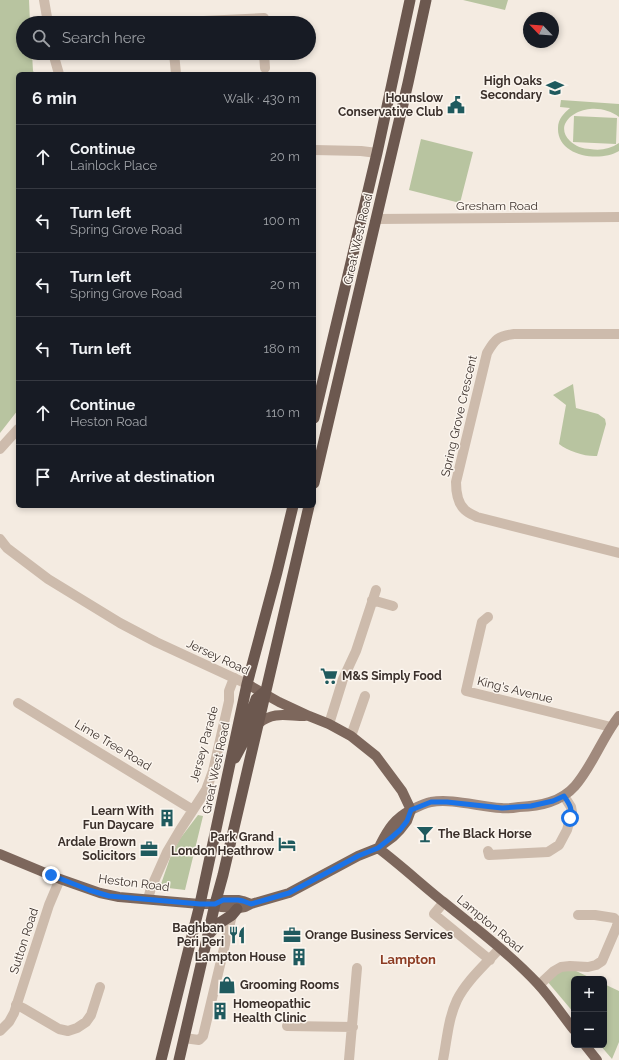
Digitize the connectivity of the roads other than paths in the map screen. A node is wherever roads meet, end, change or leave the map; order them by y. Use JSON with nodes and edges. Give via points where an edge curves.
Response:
{"nodes":[{"id":1,"x":44,"y":0,"type":"edge"},
{"id":2,"x":410,"y":0,"type":"edge"},
{"id":3,"x":426,"y":0,"type":"edge"},
{"id":4,"x":47,"y":16,"type":"edge"},
{"id":5,"x":55,"y":60,"type":"edge"},
{"id":6,"x":175,"y":60,"type":"edge"},
{"id":7,"x":264,"y":60,"type":"edge"},
{"id":8,"x":265,"y":68,"type":"dead end"},
{"id":9,"x":58,"y":72,"type":"edge"},
{"id":10,"x":176,"y":72,"type":"edge"},
{"id":11,"x":316,"y":150,"type":"edge"},
{"id":12,"x":377,"y":153,"type":"junction"},
{"id":13,"x":619,"y":217,"type":"edge"},
{"id":14,"x":376,"y":219,"type":"junction"},
{"id":15,"x":619,"y":334,"type":"edge"},
{"id":16,"x":316,"y":410,"type":"edge"},
{"id":17,"x":16,"y":431,"type":"edge"},
{"id":18,"x":0,"y":449,"type":"edge"},
{"id":19,"x":316,"y":474,"type":"edge"},
{"id":20,"x":293,"y":508,"type":"edge"},
{"id":21,"x":309,"y":508,"type":"edge"},
{"id":22,"x":0,"y":539,"type":"edge"},
{"id":23,"x":619,"y":553,"type":"edge"},
{"id":24,"x":393,"y":606,"type":"dead end"},
{"id":25,"x":488,"y":617,"type":"dead end"},
{"id":26,"x":234,"y":678,"type":"junction"},
{"id":27,"x":247,"y":684,"type":"junction"},
{"id":28,"x":264,"y":694,"type":"junction"},
{"id":29,"x":365,"y":696,"type":"dead end"},
{"id":30,"x":18,"y":703,"type":"dead end"},
{"id":31,"x":309,"y":716,"type":"junction"},
{"id":32,"x":619,"y":716,"type":"edge"},
{"id":33,"x":259,"y":723,"type":"junction"},
{"id":34,"x":329,"y":724,"type":"junction"},
{"id":35,"x":610,"y":727,"type":"junction"},
{"id":36,"x":350,"y":736,"type":"junction"},
{"id":37,"x":213,"y":771,"type":"junction"},
{"id":38,"x":228,"y":772,"type":"junction"},
{"id":39,"x":564,"y":796,"type":"junction"},
{"id":40,"x":193,"y":810,"type":"junction"},
{"id":41,"x":411,"y":810,"type":"junction"},
{"id":42,"x":378,"y":848,"type":"junction"},
{"id":43,"x":488,"y":851,"type":"dead end"},
{"id":44,"x":0,"y":854,"type":"edge"},
{"id":45,"x":60,"y":879,"type":"junction"},
{"id":46,"x":148,"y":899,"type":"junction"},
{"id":47,"x":444,"y":902,"type":"junction"},
{"id":48,"x":200,"y":904,"type":"junction"},
{"id":49,"x":215,"y":904,"type":"junction"},
{"id":50,"x":251,"y":904,"type":"junction"},
{"id":51,"x":234,"y":912,"type":"junction"},
{"id":52,"x":578,"y":915,"type":"dead end"},
{"id":53,"x":208,"y":935,"type":"junction"},
{"id":54,"x":500,"y":948,"type":"junction"},
{"id":55,"x":490,"y":960,"type":"junction"},
{"id":56,"x":357,"y":968,"type":"dead end"},
{"id":57,"x":539,"y":985,"type":"junction"},
{"id":58,"x":100,"y":988,"type":"dead end"},
{"id":59,"x":16,"y":1005,"type":"junction"},
{"id":60,"x":287,"y":1026,"type":"dead end"},
{"id":61,"x":571,"y":1026,"type":"edge"},
{"id":62,"x":353,"y":1027,"type":"junction"},
{"id":63,"x":0,"y":1031,"type":"edge"},
{"id":64,"x":189,"y":1039,"type":"junction"},
{"id":65,"x":587,"y":1048,"type":"edge"},
{"id":66,"x":161,"y":1060,"type":"edge"},
{"id":67,"x":179,"y":1060,"type":"edge"},
{"id":68,"x":349,"y":1060,"type":"edge"},
{"id":69,"x":443,"y":1060,"type":"edge"},
{"id":70,"x":597,"y":1060,"type":"edge"}],
"edges":[{"from":1,"to":4,"type":"street"},
{"from":2,"to":12,"type":"highway","name":"Great West Road"},
{"from":3,"to":14,"type":"highway","name":"Great West Road"},
{"from":5,"to":9,"type":"street"},
{"from":6,"to":10,"type":"street"},
{"from":7,"to":8,"type":"street"},
{"from":11,"to":12,"type":"street"},
{"from":12,"to":16,"type":"highway","name":"Great West Road"},
{"from":13,"to":14,"type":"street","name":"Gresham Road"},
{"from":14,"to":19,"type":"highway","name":"Great West Road"},
{"from":15,"to":23,"type":"street","name":"Spring Grove Crescent","via":[[514,334],[503,335],[496,340],[487,353],[456,482],[456,492],[458,501],[465,511],[477,517]]},
{"from":17,"to":18,"type":"street"},
{"from":20,"to":27,"type":"highway","name":"Great West Road"},
{"from":21,"to":28,"type":"highway"},
{"from":22,"to":26,"type":"street","name":"Jersey Road","via":[[7,548],[48,579],[120,623]]},
{"from":24,"to":34,"type":"street","via":[[374,595]]},
{"from":25,"to":35,"type":"street","name":"King's Avenue","via":[[482,622],[466,691]]},
{"from":26,"to":27,"type":"street","name":"Jersey Road"},
{"from":26,"to":37,"type":"street","name":"Jersey Parade","via":[[229,691]]},
{"from":27,"to":28,"type":"main road","name":"Jersey Road"},
{"from":27,"to":38,"type":"highway","name":"Great West Road"},
{"from":28,"to":31,"type":"main road","name":"Jersey Road"},
{"from":28,"to":33,"type":"highway"},
{"from":28,"to":38,"type":"highway","via":[[256,699],[242,745]]},
{"from":29,"to":36,"type":"street"},
{"from":30,"to":40,"type":"street","name":"Lime Tree Road"},
{"from":31,"to":33,"type":"main road","via":[[276,714]]},
{"from":31,"to":34,"type":"main road","name":"Jersey Road"},
{"from":32,"to":35,"type":"main road"},
{"from":33,"to":49,"type":"highway"},
{"from":34,"to":36,"type":"main road","name":"Jersey Road"},
{"from":35,"to":39,"type":"main road","via":[[583,775]]},
{"from":36,"to":41,"type":"main road","name":"Jersey Road","via":[[376,756],[402,791]]},
{"from":37,"to":38,"type":"street"},
{"from":37,"to":40,"type":"street","name":"Jersey Parade","via":[[206,790]]},
{"from":38,"to":48,"type":"highway","name":"Great West Road"},
{"from":39,"to":41,"type":"main road","via":[[531,806],[502,808],[431,802]]},
{"from":39,"to":43,"type":"street","via":[[572,812],[559,845],[548,852],[490,855]]},
{"from":40,"to":46,"type":"street","name":"Jersey Parade","via":[[167,852]]},
{"from":41,"to":42,"type":"main road","via":[[400,830]]},
{"from":42,"to":47,"type":"main road","name":"Lampton Road"},
{"from":42,"to":50,"type":"main road","via":[[289,893]]},
{"from":44,"to":45,"type":"main road","name":"Heston Road"},
{"from":45,"to":46,"type":"main road","name":"Heston Road","via":[[109,896]]},
{"from":45,"to":59,"type":"street","name":"Sutton Road"},
{"from":46,"to":48,"type":"main road","name":"Heston Road"},
{"from":47,"to":54,"type":"main road","name":"Lampton Road"},
{"from":47,"to":55,"type":"street","via":[[434,914]]},
{"from":48,"to":49,"type":"main road","name":"Heston Road"},
{"from":48,"to":66,"type":"highway","name":"Great West Road"},
{"from":49,"to":50,"type":"main road","via":[[223,900],[238,900]]},
{"from":49,"to":51,"type":"main road"},
{"from":49,"to":53,"type":"highway"},
{"from":50,"to":51,"type":"main road"},
{"from":51,"to":53,"type":"highway"},
{"from":51,"to":64,"type":"street","via":[[203,1036],[199,1040]]},
{"from":52,"to":57,"type":"street","via":[[595,915],[614,918],[617,921],[602,961],[588,967],[561,967]]},
{"from":53,"to":64,"type":"highway"},
{"from":54,"to":55,"type":"street"},
{"from":54,"to":57,"type":"main road","name":"Lampton Road"},
{"from":55,"to":69,"type":"street","via":[[466,986],[458,1000],[450,1020]]},
{"from":56,"to":62,"type":"street"},
{"from":57,"to":61,"type":"main road","name":"Lampton Road"},
{"from":58,"to":59,"type":"street","via":[[86,1022],[68,1031],[59,1029]]},
{"from":59,"to":63,"type":"street","name":"Sutton Road","via":[[9,1022]]},
{"from":60,"to":62,"type":"street"},
{"from":62,"to":68,"type":"street"},
{"from":64,"to":67,"type":"highway"},
{"from":65,"to":70,"type":"main road"}]}
